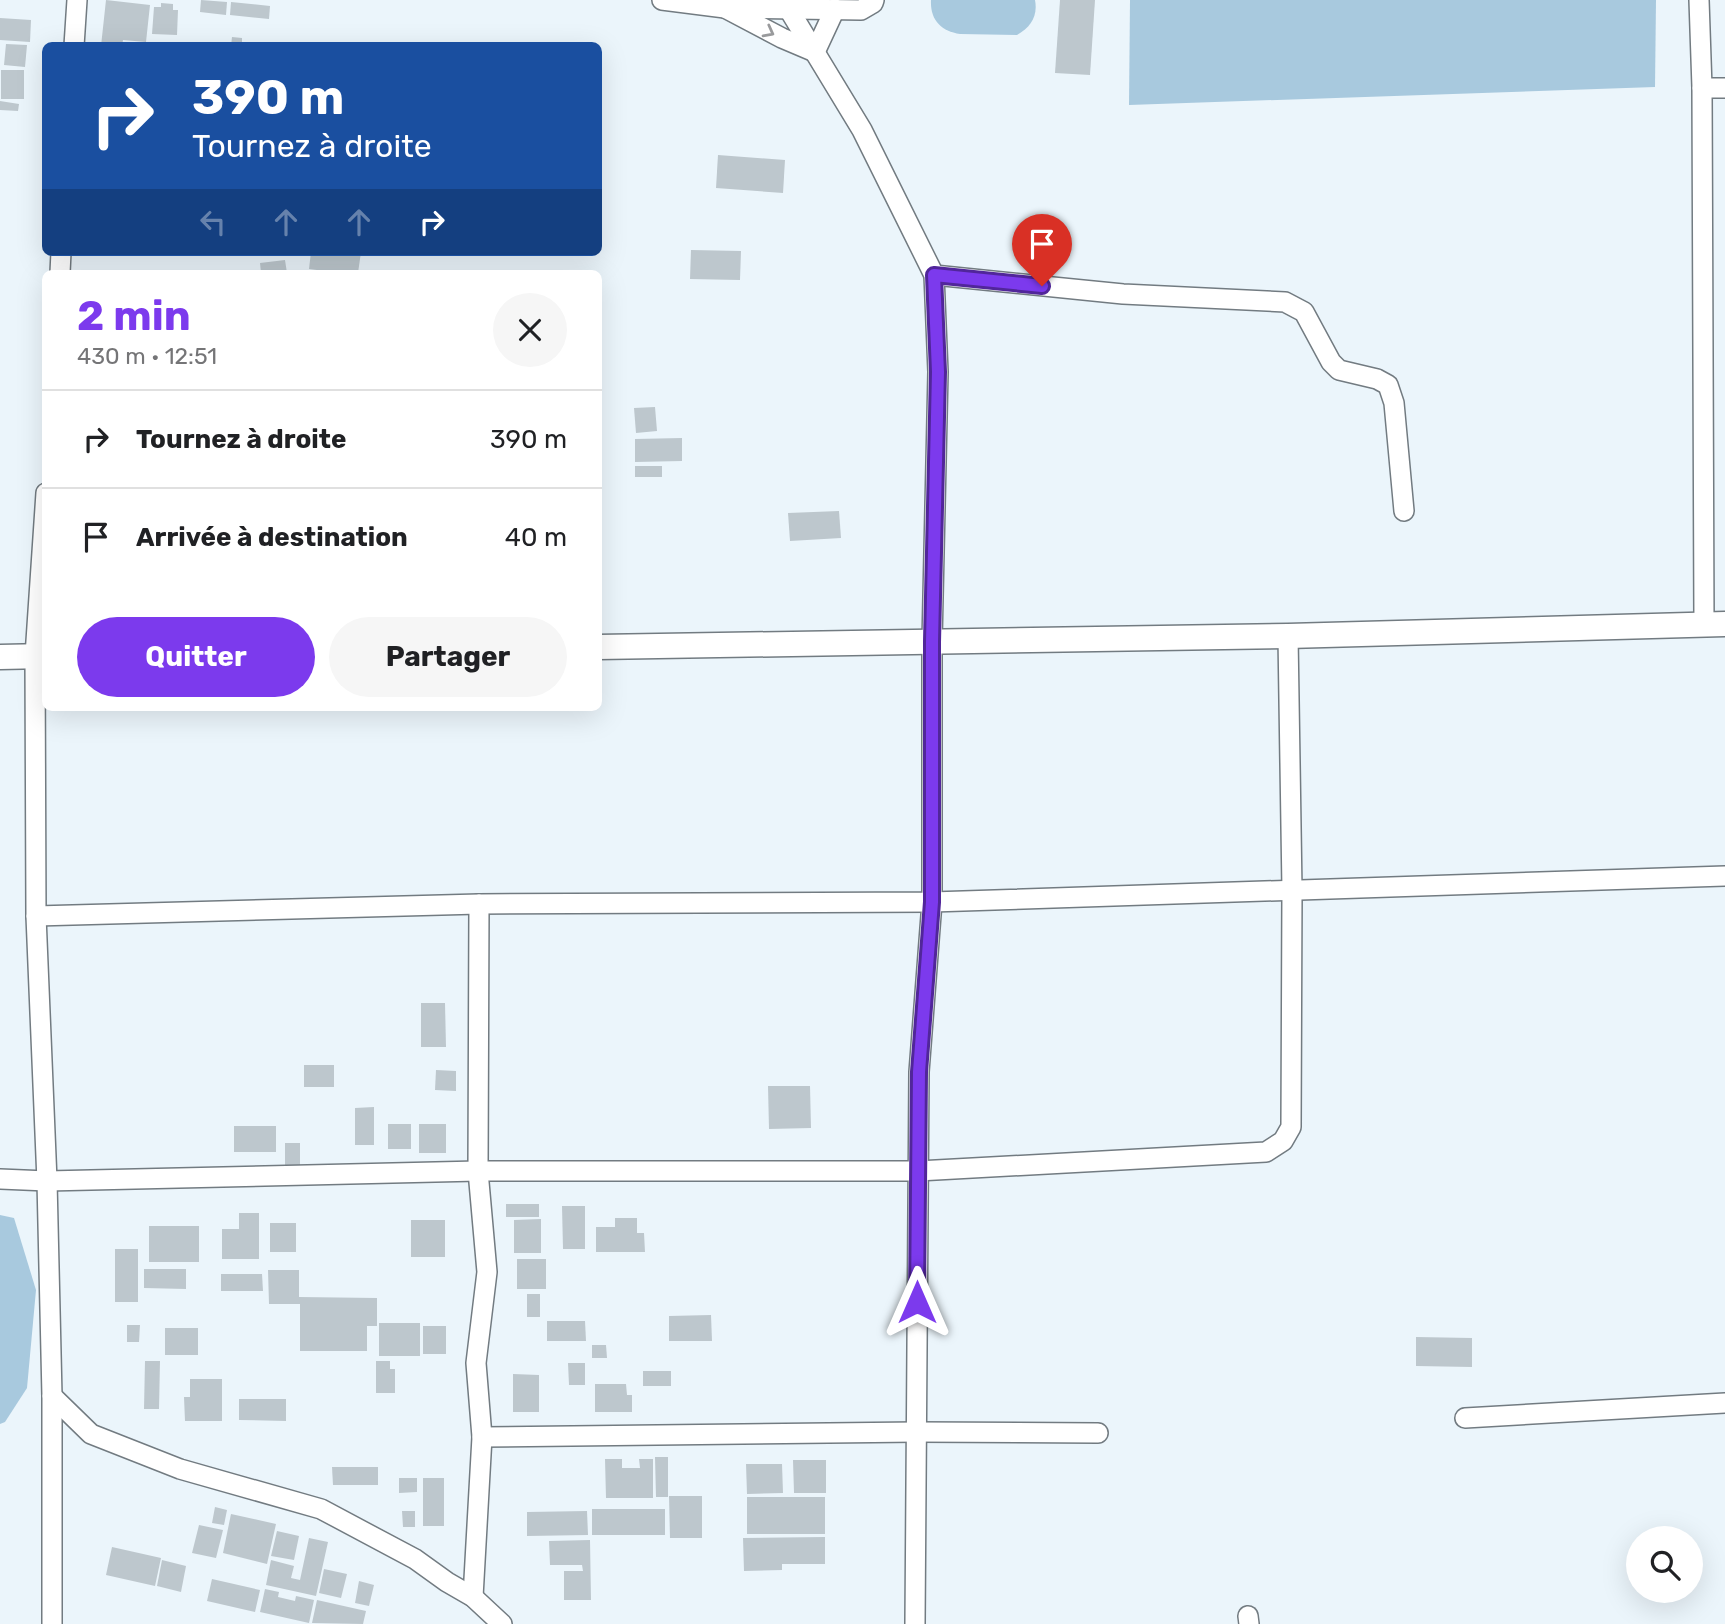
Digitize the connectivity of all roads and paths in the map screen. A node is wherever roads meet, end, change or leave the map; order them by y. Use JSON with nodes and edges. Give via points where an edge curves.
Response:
{"nodes":[{"id":1,"x":77,"y":0,"type":"edge"},
{"id":2,"x":662,"y":0,"type":"edge"},
{"id":3,"x":874,"y":0,"type":"edge"},
{"id":4,"x":1699,"y":0,"type":"edge"},
{"id":5,"x":788,"y":4,"type":"edge"},
{"id":6,"x":725,"y":8,"type":"junction"},
{"id":7,"x":835,"y":9,"type":"junction"},
{"id":8,"x":74,"y":42,"type":"edge"},
{"id":9,"x":815,"y":52,"type":"junction"},
{"id":10,"x":1702,"y":88,"type":"junction"},
{"id":11,"x":1725,"y":88,"type":"edge"},
{"id":12,"x":934,"y":275,"type":"junction"},
{"id":13,"x":1404,"y":511,"type":"dead end"},
{"id":14,"x":42,"y":602,"type":"edge"},
{"id":15,"x":1714,"y":624,"type":"edge"},
{"id":16,"x":1288,"y":636,"type":"junction"},
{"id":17,"x":932,"y":642,"type":"junction"},
{"id":18,"x":602,"y":647,"type":"edge"},
{"id":19,"x":40,"y":656,"type":"edge"},
{"id":20,"x":0,"y":657,"type":"edge"},
{"id":21,"x":1725,"y":876,"type":"edge"},
{"id":22,"x":1293,"y":890,"type":"junction"},
{"id":23,"x":932,"y":902,"type":"junction"},
{"id":24,"x":479,"y":904,"type":"junction"},
{"id":25,"x":36,"y":916,"type":"junction"},
{"id":26,"x":478,"y":1171,"type":"junction"},
{"id":27,"x":918,"y":1171,"type":"junction"},
{"id":28,"x":0,"y":1179,"type":"edge"},
{"id":29,"x":47,"y":1181,"type":"junction"},
{"id":30,"x":52,"y":1396,"type":"junction"},
{"id":31,"x":1725,"y":1403,"type":"edge"},
{"id":32,"x":1465,"y":1418,"type":"dead end"},
{"id":33,"x":917,"y":1432,"type":"junction"},
{"id":34,"x":1098,"y":1433,"type":"dead end"},
{"id":35,"x":482,"y":1437,"type":"junction"},
{"id":36,"x":473,"y":1597,"type":"junction"},
{"id":37,"x":52,"y":1624,"type":"edge"},
{"id":38,"x":502,"y":1624,"type":"edge"},
{"id":39,"x":915,"y":1624,"type":"edge"}],
"edges":[{"from":1,"to":8,"type":"street"},
{"from":2,"to":6,"type":"street"},
{"from":3,"to":7,"type":"street","via":[[861,10]]},
{"from":4,"to":10,"type":"street"},
{"from":5,"to":6,"type":"street"},
{"from":5,"to":7,"type":"street"},
{"from":5,"to":9,"type":"street"},
{"from":6,"to":9,"type":"street","one_way":true},
{"from":7,"to":9,"type":"street"},
{"from":9,"to":12,"type":"street","via":[[862,130]]},
{"from":10,"to":11,"type":"street"},
{"from":10,"to":15,"type":"street"},
{"from":12,"to":13,"type":"street","via":[[1123,294],[1285,302],[1304,312],[1339,370],[1388,385],[1394,403]]},
{"from":12,"to":17,"type":"street","via":[[938,372]]},
{"from":14,"to":19,"type":"street"},
{"from":15,"to":16,"type":"street"},
{"from":16,"to":17,"type":"street"},
{"from":16,"to":22,"type":"street"},
{"from":17,"to":18,"type":"street"},
{"from":17,"to":23,"type":"street"},
{"from":19,"to":20,"type":"street"},
{"from":19,"to":25,"type":"street"},
{"from":21,"to":22,"type":"street"},
{"from":22,"to":23,"type":"street"},
{"from":22,"to":27,"type":"street","via":[[1291,1127],[1283,1142],[1266,1152]]},
{"from":23,"to":24,"type":"street"},
{"from":23,"to":27,"type":"street","via":[[919,1072]]},
{"from":24,"to":25,"type":"street"},
{"from":24,"to":26,"type":"street"},
{"from":25,"to":29,"type":"street"},
{"from":26,"to":27,"type":"street"},
{"from":26,"to":29,"type":"street"},
{"from":26,"to":35,"type":"street","via":[[487,1272],[476,1363]]},
{"from":27,"to":33,"type":"street"},
{"from":28,"to":29,"type":"street"},
{"from":29,"to":30,"type":"street"},
{"from":30,"to":36,"type":"street","via":[[91,1434],[180,1469],[321,1508]]},
{"from":30,"to":37,"type":"street"},
{"from":31,"to":32,"type":"street"},
{"from":33,"to":34,"type":"street"},
{"from":33,"to":35,"type":"street"},
{"from":33,"to":39,"type":"street"},
{"from":35,"to":36,"type":"street"},
{"from":36,"to":38,"type":"street"}]}
